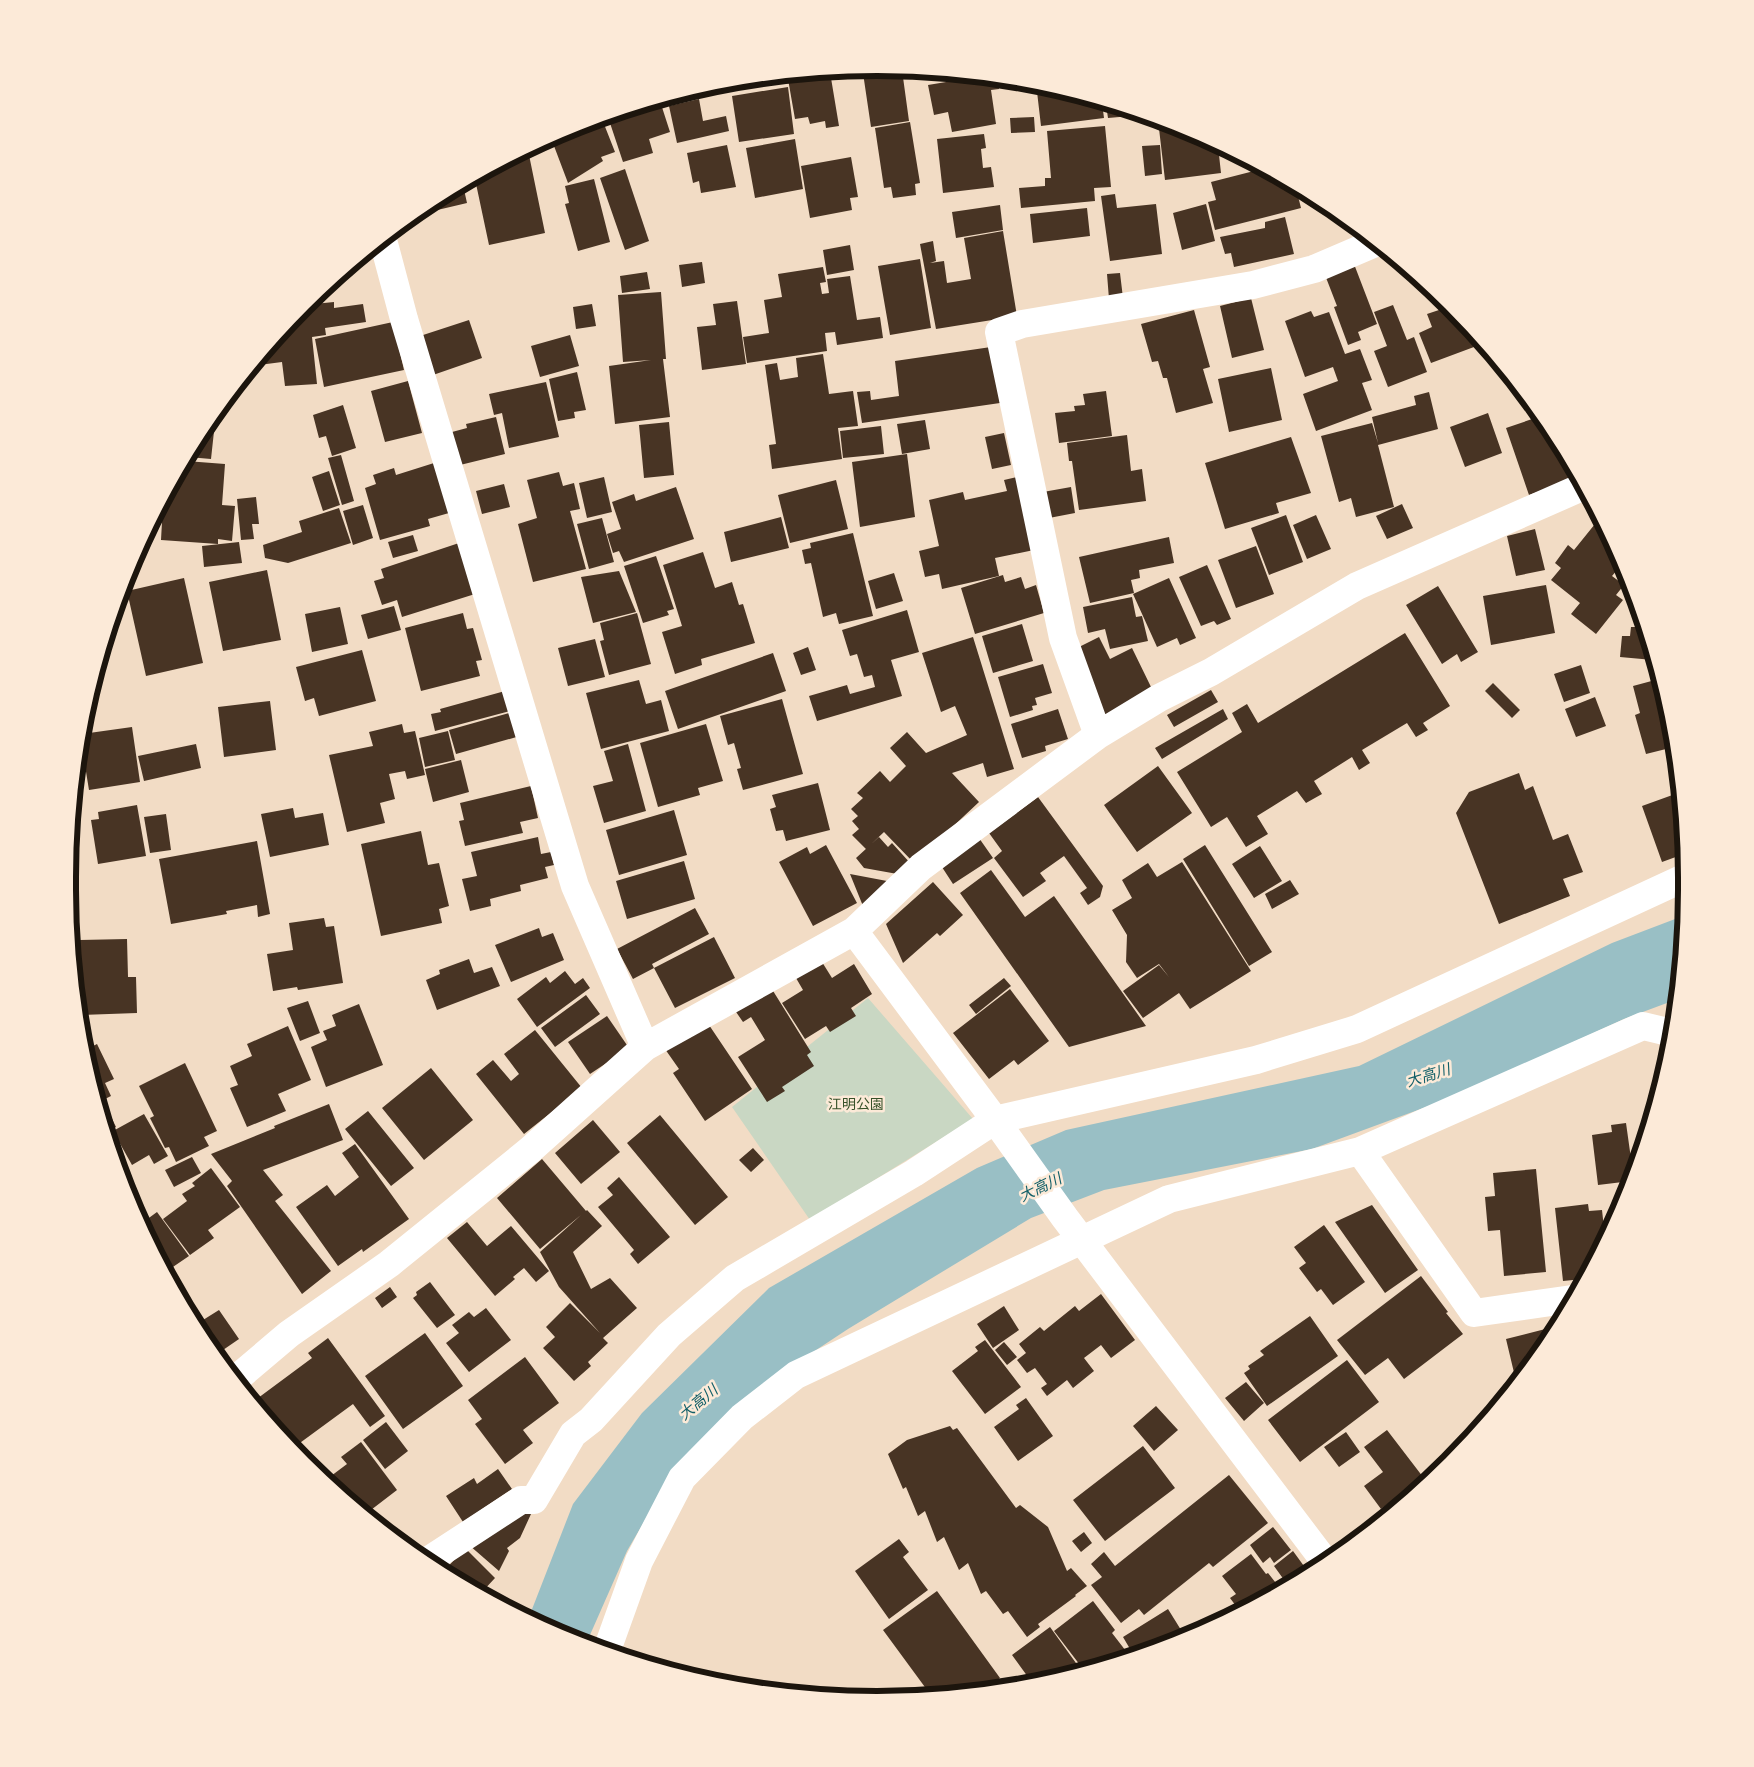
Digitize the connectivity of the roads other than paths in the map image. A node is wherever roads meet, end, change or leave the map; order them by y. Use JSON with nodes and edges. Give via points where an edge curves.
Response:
{"nodes":[{"id":1,"x":385,"y":246,"type":"edge"},
{"id":2,"x":1369,"y":246,"type":"edge"},
{"id":3,"x":1577,"y":489,"type":"edge"},
{"id":4,"x":1098,"y":735,"type":"junction"},
{"id":5,"x":1678,"y":880,"type":"edge"},
{"id":6,"x":854,"y":931,"type":"junction"},
{"id":7,"x":1665,"y":1031,"type":"edge"},
{"id":8,"x":645,"y":1046,"type":"junction"},
{"id":9,"x":1002,"y":1130,"type":"junction"},
{"id":10,"x":1360,"y":1151,"type":"junction"},
{"id":11,"x":1082,"y":1240,"type":"junction"},
{"id":12,"x":1563,"y":1301,"type":"edge"},
{"id":13,"x":241,"y":1375,"type":"edge"},
{"id":14,"x":434,"y":1557,"type":"edge"},
{"id":15,"x":1321,"y":1557,"type":"edge"},
{"id":16,"x":609,"y":1644,"type":"edge"}],
"edges":[{"from":1,"to":8,"type":"street","via":[[575,886]]},
{"from":2,"to":4,"type":"street","via":[[1314,269],[1253,285],[1022,324],[999,332],[1063,638]]},
{"from":3,"to":4,"type":"street","via":[[1357,586]]},
{"from":4,"to":6,"type":"street","via":[[921,867]]},
{"from":5,"to":9,"type":"street","via":[[1357,1030]]},
{"from":6,"to":8,"type":"street"},
{"from":6,"to":9,"type":"street"},
{"from":7,"to":10,"type":"street","via":[[1643,1026]]},
{"from":8,"to":13,"type":"street","via":[[530,1150],[389,1264],[289,1334]]},
{"from":9,"to":11,"type":"street"},
{"from":9,"to":14,"type":"street","via":[[914,1173],[735,1278],[669,1335],[591,1420],[573,1434],[534,1500],[521,1500]]},
{"from":10,"to":11,"type":"street","via":[[1169,1199]]},
{"from":10,"to":12,"type":"street","via":[[1474,1313]]},
{"from":11,"to":15,"type":"street"},
{"from":11,"to":16,"type":"street","via":[[796,1375],[742,1417],[682,1478],[660,1514]]}]}
